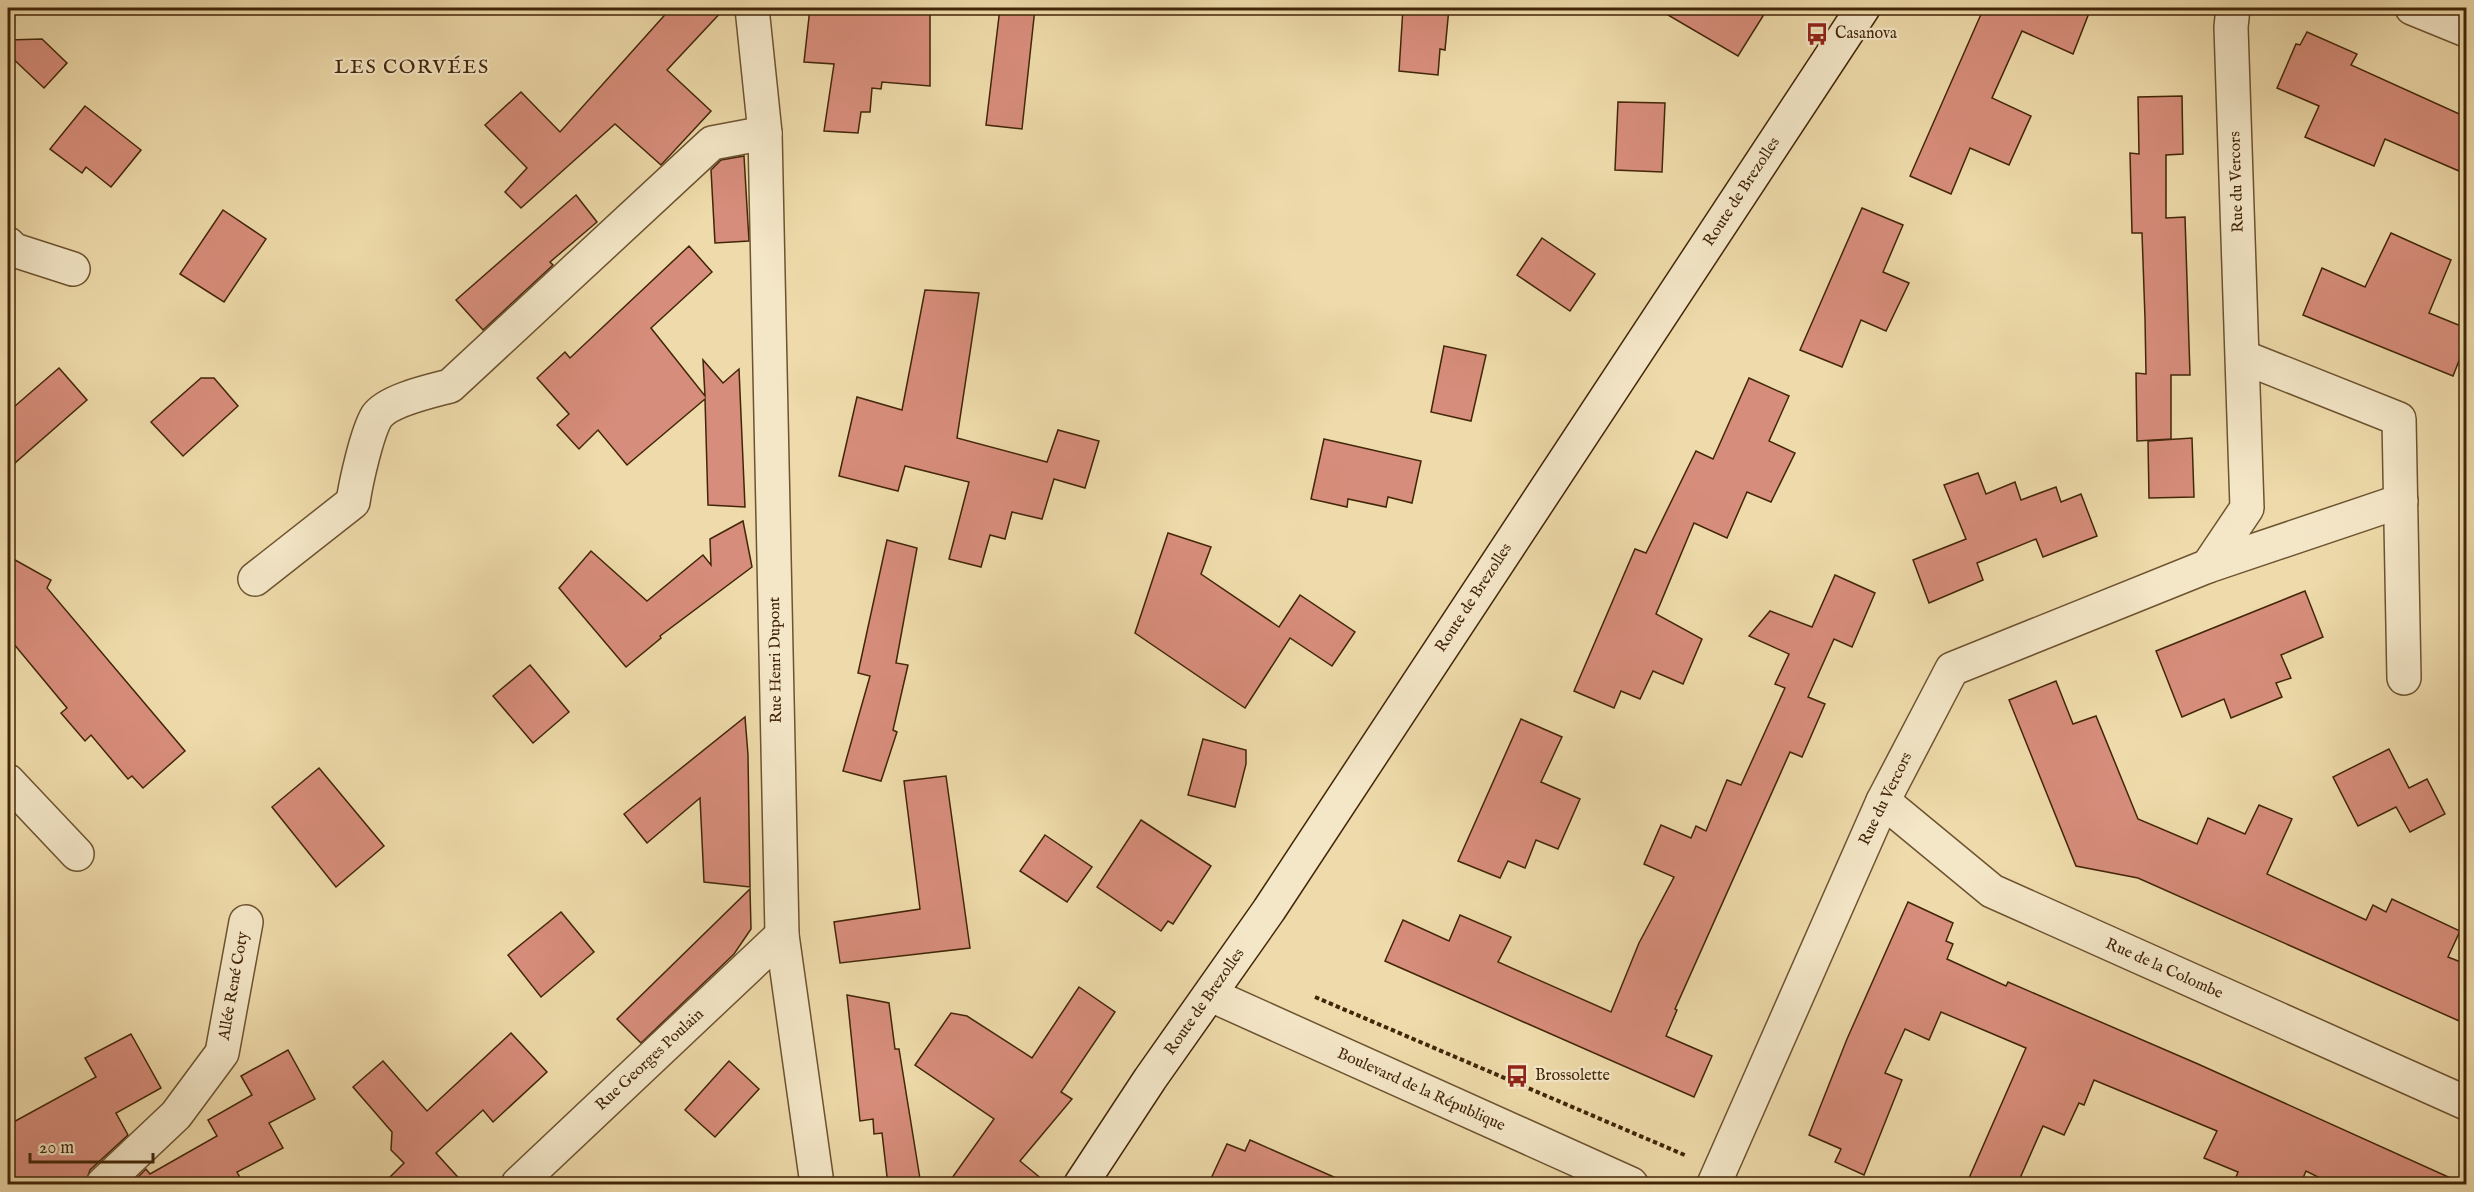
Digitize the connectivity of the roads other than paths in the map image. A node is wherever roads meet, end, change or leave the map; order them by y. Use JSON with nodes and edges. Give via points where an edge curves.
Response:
{"nodes":[{"id":1,"x":752,"y":8,"type":"edge"},
{"id":2,"x":1863,"y":8,"type":"edge"},
{"id":3,"x":2234,"y":8,"type":"edge"},
{"id":4,"x":2412,"y":8,"type":"edge"},
{"id":5,"x":2466,"y":30,"type":"edge"},
{"id":6,"x":765,"y":133,"type":"junction"},
{"id":7,"x":8,"y":244,"type":"edge"},
{"id":8,"x":73,"y":269,"type":"dead end"},
{"id":9,"x":2243,"y":357,"type":"junction"},
{"id":10,"x":2401,"y":501,"type":"junction"},
{"id":11,"x":2208,"y":566,"type":"junction"},
{"id":12,"x":255,"y":579,"type":"dead end"},
{"id":13,"x":2404,"y":678,"type":"dead end"},
{"id":14,"x":8,"y":781,"type":"edge"},
{"id":15,"x":1883,"y":801,"type":"junction"},
{"id":16,"x":77,"y":854,"type":"dead end"},
{"id":17,"x":246,"y":922,"type":"dead end"},
{"id":18,"x":782,"y":935,"type":"junction"},
{"id":19,"x":1211,"y":995,"type":"junction"},
{"id":20,"x":2466,"y":1103,"type":"edge"},
{"id":21,"x":1717,"y":1177,"type":"edge"},
{"id":22,"x":103,"y":1185,"type":"edge"},
{"id":23,"x":518,"y":1185,"type":"edge"},
{"id":24,"x":817,"y":1185,"type":"edge"},
{"id":25,"x":1081,"y":1185,"type":"edge"},
{"id":26,"x":1631,"y":1185,"type":"edge"}],
"edges":[{"from":1,"to":6,"type":"street","name":"Rue Henri Dupont"},
{"from":2,"to":19,"type":"street","name":"Route de Brezolles"},
{"from":3,"to":9,"type":"street","name":"Rue du Vercors","via":[[2231,27]]},
{"from":4,"to":5,"type":"street"},
{"from":6,"to":12,"type":"street","via":[[712,143],[450,386],[404,400],[378,416],[359,470],[353,502]]},
{"from":6,"to":18,"type":"street","name":"Rue Henri Dupont"},
{"from":7,"to":8,"type":"street","via":[[14,250]]},
{"from":9,"to":10,"type":"street","via":[[2399,419]]},
{"from":9,"to":11,"type":"street","name":"Rue du Vercors","via":[[2247,508]]},
{"from":10,"to":11,"type":"street","name":"Rue du Vercors"},
{"from":10,"to":13,"type":"street"},
{"from":11,"to":15,"type":"street","name":"Rue du Vercors","via":[[1952,669]]},
{"from":14,"to":16,"type":"street"},
{"from":15,"to":20,"type":"street","name":"Rue de la Colombe","via":[[1992,891]]},
{"from":15,"to":21,"type":"street","name":"Rue du Vercors"},
{"from":17,"to":22,"type":"street","name":"Allée René Coty","via":[[222,1053],[176,1114]]},
{"from":18,"to":23,"type":"street","name":"Rue Georges Poulain"},
{"from":18,"to":24,"type":"street","name":"Rue Henri Dupont"},
{"from":19,"to":25,"type":"street","name":"Route de Brezolles"},
{"from":19,"to":26,"type":"street","name":"Boulevard de la République"}]}
